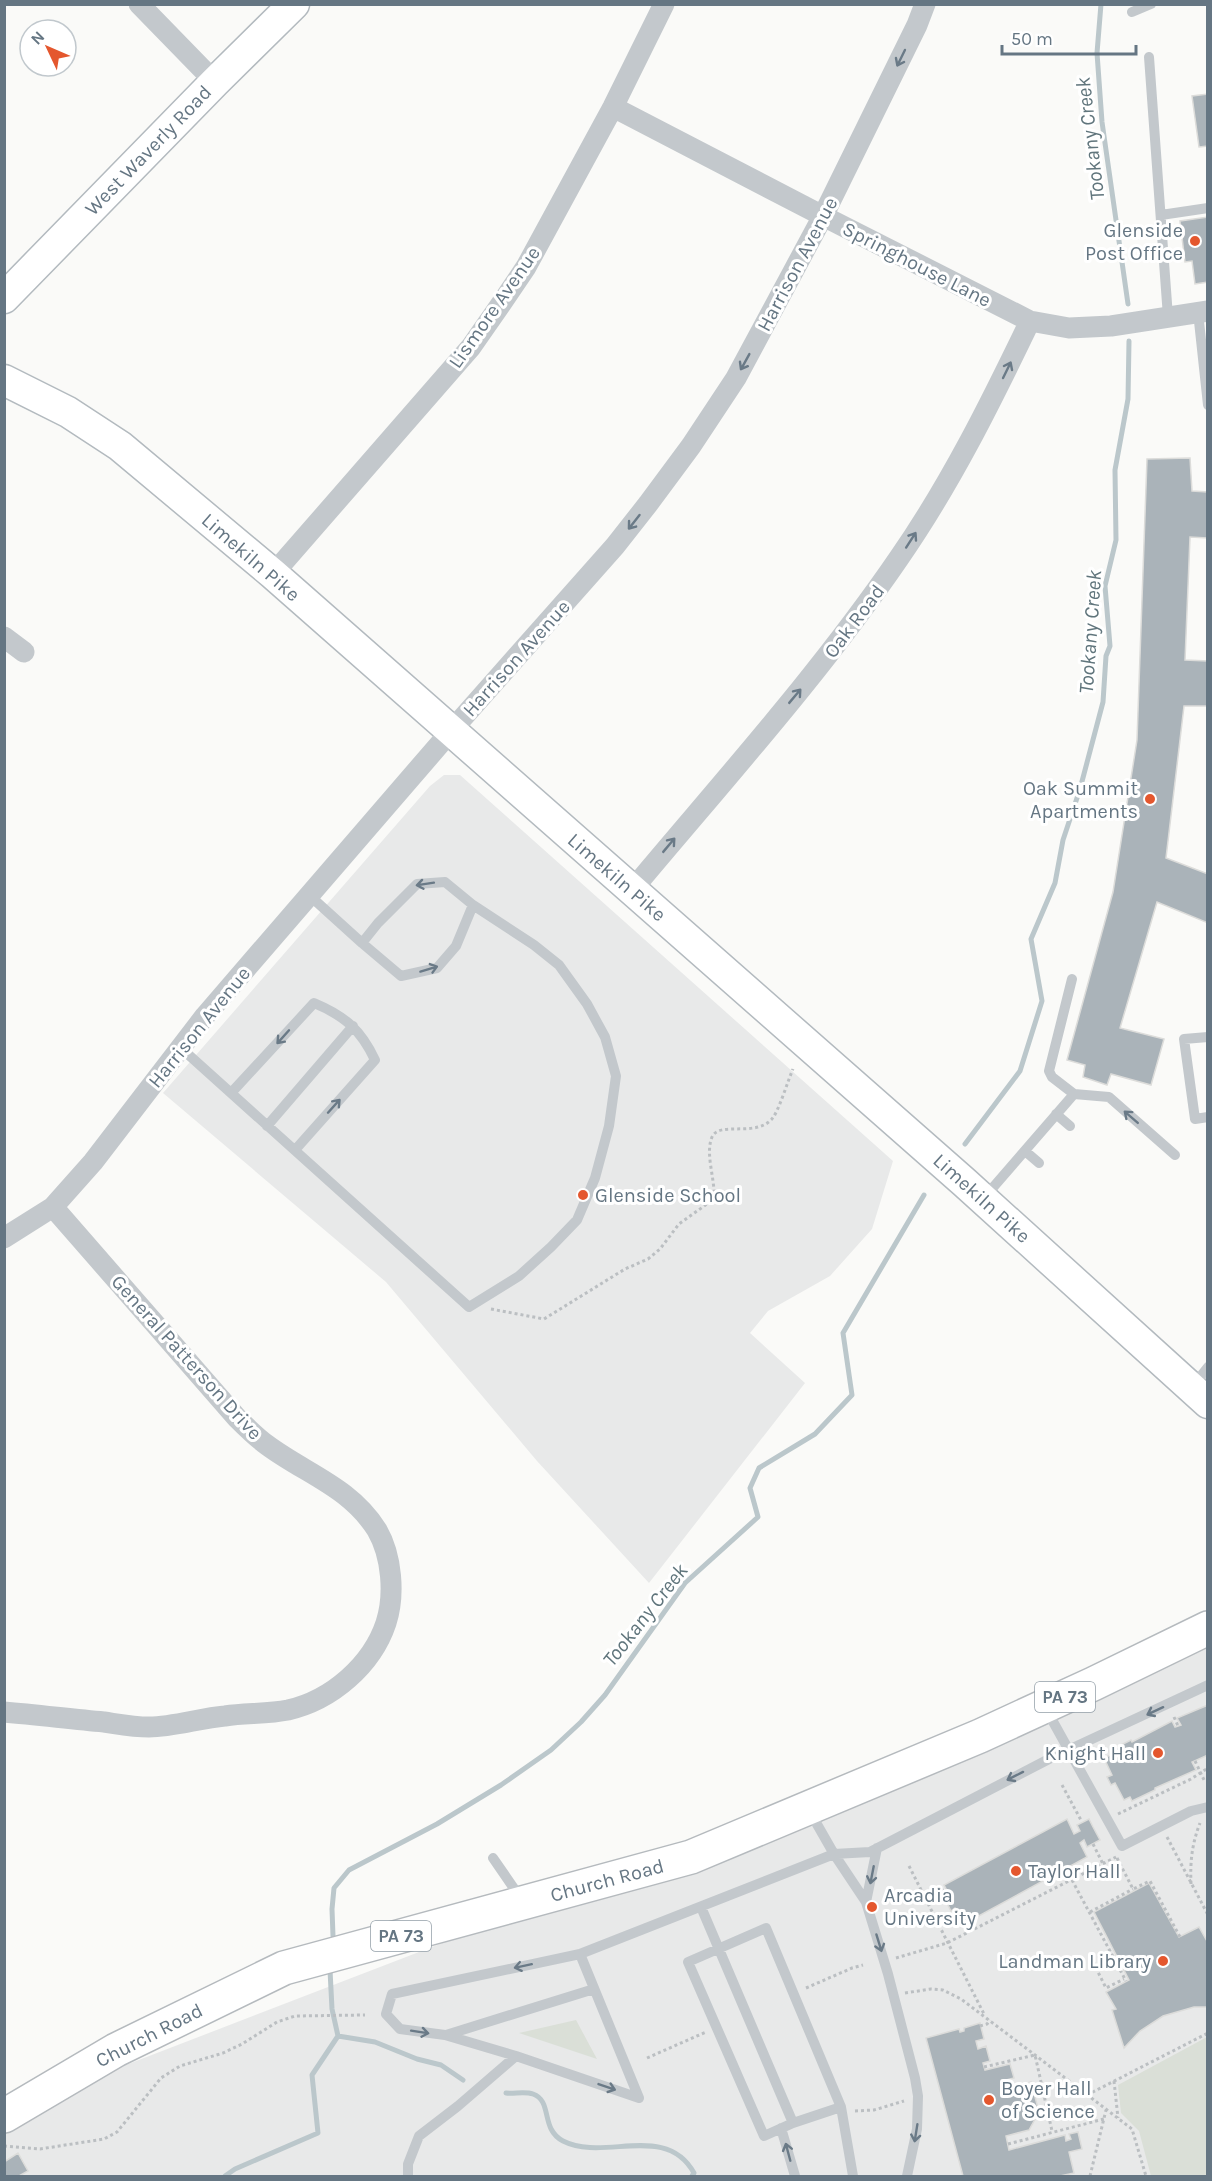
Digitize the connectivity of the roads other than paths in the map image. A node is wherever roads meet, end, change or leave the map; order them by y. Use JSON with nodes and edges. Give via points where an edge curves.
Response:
{"nodes":[{"id":1,"x":139,"y":4,"type":"edge"},
{"id":2,"x":294,"y":4,"type":"edge"},
{"id":3,"x":664,"y":4,"type":"edge"},
{"id":4,"x":925,"y":4,"type":"edge"},
{"id":5,"x":1151,"y":4,"type":"edge"},
{"id":6,"x":1132,"y":12,"type":"dead end"},
{"id":7,"x":1149,"y":57,"type":"dead end"},
{"id":8,"x":215,"y":82,"type":"junction"},
{"id":9,"x":613,"y":106,"type":"junction"},
{"id":10,"x":1208,"y":207,"type":"edge"},
{"id":11,"x":1161,"y":215,"type":"junction"},
{"id":12,"x":823,"y":216,"type":"junction"},
{"id":13,"x":4,"y":298,"type":"edge"},
{"id":14,"x":1203,"y":311,"type":"edge"},
{"id":15,"x":1168,"y":317,"type":"junction"},
{"id":16,"x":1030,"y":321,"type":"junction"},
{"id":17,"x":4,"y":380,"type":"edge"},
{"id":18,"x":1208,"y":405,"type":"edge"},
{"id":19,"x":273,"y":574,"type":"junction"},
{"id":20,"x":4,"y":637,"type":"edge"},
{"id":21,"x":24,"y":652,"type":"dead end"},
{"id":22,"x":451,"y":731,"type":"junction"},
{"id":23,"x":632,"y":890,"type":"junction"},
{"id":24,"x":309,"y":895,"type":"junction"},
{"id":25,"x":473,"y":905,"type":"junction"},
{"id":26,"x":362,"y":943,"type":"junction"},
{"id":27,"x":1072,"y":979,"type":"dead end"},
{"id":28,"x":353,"y":1026,"type":"junction"},
{"id":29,"x":1208,"y":1037,"type":"edge"},
{"id":30,"x":181,"y":1048,"type":"junction"},
{"id":31,"x":231,"y":1094,"type":"junction"},
{"id":32,"x":1074,"y":1094,"type":"junction"},
{"id":33,"x":1056,"y":1114,"type":"junction"},
{"id":34,"x":1208,"y":1117,"type":"edge"},
{"id":35,"x":267,"y":1126,"type":"junction"},
{"id":36,"x":1070,"y":1126,"type":"dead end"},
{"id":37,"x":294,"y":1150,"type":"junction"},
{"id":38,"x":1025,"y":1150,"type":"junction"},
{"id":39,"x":1175,"y":1155,"type":"dead end"},
{"id":40,"x":1039,"y":1163,"type":"dead end"},
{"id":41,"x":983,"y":1199,"type":"junction"},
{"id":42,"x":53,"y":1207,"type":"junction"},
{"id":43,"x":4,"y":1238,"type":"edge"},
{"id":44,"x":1202,"y":1387,"type":"edge"},
{"id":45,"x":1208,"y":1628,"type":"edge"},
{"id":46,"x":1208,"y":1685,"type":"edge"},
{"id":47,"x":1045,"y":1707,"type":"junction"},
{"id":48,"x":4,"y":1712,"type":"edge"},
{"id":49,"x":1068,"y":1750,"type":"junction"},
{"id":50,"x":1208,"y":1807,"type":"edge"},
{"id":51,"x":808,"y":1808,"type":"junction"},
{"id":52,"x":877,"y":1848,"type":"junction"},
{"id":53,"x":834,"y":1854,"type":"junction"},
{"id":54,"x":493,"y":1858,"type":"dead end"},
{"id":55,"x":524,"y":1902,"type":"junction"},
{"id":56,"x":866,"y":1902,"type":"junction"},
{"id":57,"x":701,"y":1907,"type":"junction"},
{"id":58,"x":718,"y":1947,"type":"junction"},
{"id":59,"x":580,"y":1954,"type":"junction"},
{"id":60,"x":594,"y":1989,"type":"junction"},
{"id":61,"x":445,"y":2036,"type":"junction"},
{"id":62,"x":516,"y":2056,"type":"junction"},
{"id":63,"x":841,"y":2107,"type":"junction"},
{"id":64,"x":4,"y":2116,"type":"edge"},
{"id":65,"x":793,"y":2123,"type":"junction"},
{"id":66,"x":781,"y":2128,"type":"junction"},
{"id":67,"x":408,"y":2176,"type":"edge"},
{"id":68,"x":795,"y":2176,"type":"edge"},
{"id":69,"x":853,"y":2176,"type":"edge"},
{"id":70,"x":907,"y":2176,"type":"edge"}],
"edges":[{"from":1,"to":8,"type":"street"},
{"from":2,"to":8,"type":"main road","name":"West Waverly Road"},
{"from":3,"to":9,"type":"street","name":"Lismore Avenue"},
{"from":4,"to":12,"type":"street","name":"Harrison Avenue","one_way":true},
{"from":5,"to":6,"type":"lane"},
{"from":7,"to":11,"type":"lane"},
{"from":8,"to":13,"type":"main road","name":"West Waverly Road"},
{"from":9,"to":12,"type":"street","name":"Springhouse Lane"},
{"from":9,"to":19,"type":"street","name":"Lismore Avenue","via":[[526,267],[471,347]]},
{"from":10,"to":11,"type":"lane"},
{"from":11,"to":15,"type":"lane"},
{"from":12,"to":16,"type":"street","name":"Springhouse Lane"},
{"from":12,"to":22,"type":"street","name":"Harrison Avenue","one_way":true,"via":[[736,378],[691,446],[615,546]]},
{"from":14,"to":15,"type":"street","name":"Springhouse Lane"},
{"from":14,"to":18,"type":"lane"},
{"from":15,"to":16,"type":"street","name":"Springhouse Lane","via":[[1069,328]]},
{"from":23,"to":16,"type":"street","name":"Oak Road","one_way":true,"via":[[820,666],[900,557],[980,425]]},
{"from":17,"to":19,"type":"main road","name":"Limekiln Pike","via":[[68,412],[120,447]]},
{"from":19,"to":22,"type":"main road","name":"Limekiln Pike"},
{"from":20,"to":21,"type":"street"},
{"from":22,"to":23,"type":"main road","name":"Limekiln Pike"},
{"from":22,"to":24,"type":"street","name":"Harrison Avenue"},
{"from":23,"to":41,"type":"main road","name":"Limekiln Pike"},
{"from":24,"to":26,"type":"lane"},
{"from":24,"to":30,"type":"street","name":"Harrison Avenue"},
{"from":25,"to":26,"type":"lane","one_way":true,"via":[[445,882],[417,884]]},
{"from":26,"to":25,"type":"lane","one_way":true,"via":[[402,976],[437,968],[456,946]]},
{"from":25,"to":37,"type":"lane","via":[[559,965],[605,1037],[616,1076],[607,1136],[595,1179],[577,1220],[519,1276],[469,1307]]},
{"from":27,"to":32,"type":"lane","via":[[1049,1071]]},
{"from":28,"to":31,"type":"lane","one_way":true,"via":[[314,1003]]},
{"from":28,"to":35,"type":"lane"},
{"from":37,"to":28,"type":"lane","one_way":true,"via":[[375,1060]]},
{"from":29,"to":34,"type":"lane","via":[[1184,1039],[1195,1119]]},
{"from":30,"to":31,"type":"lane"},
{"from":30,"to":42,"type":"street","name":"Harrison Avenue"},
{"from":31,"to":35,"type":"lane"},
{"from":32,"to":33,"type":"lane"},
{"from":39,"to":32,"type":"lane","one_way":true,"via":[[1108,1097]]},
{"from":33,"to":36,"type":"lane"},
{"from":33,"to":38,"type":"lane"},
{"from":35,"to":37,"type":"lane"},
{"from":38,"to":40,"type":"lane"},
{"from":38,"to":41,"type":"lane"},
{"from":41,"to":44,"type":"main road","name":"Limekiln Pike"},
{"from":42,"to":43,"type":"street","name":"Harrison Avenue"},
{"from":42,"to":48,"type":"street","name":"General Patterson Drive","via":[[237,1418],[267,1445],[355,1502],[378,1532],[385,1550],[390,1568],[390,1600],[381,1635],[361,1666],[334,1689],[291,1709],[149,1727]]},
{"from":45,"to":47,"type":"main road","name":"Church Road","number":"PA 73"},
{"from":46,"to":49,"type":"lane","one_way":true},
{"from":47,"to":49,"type":"lane"},
{"from":47,"to":51,"type":"main road","name":"Church Road","number":"PA 73"},
{"from":49,"to":50,"type":"lane","via":[[1122,1846],[1191,1810]]},
{"from":49,"to":52,"type":"lane","one_way":true},
{"from":51,"to":53,"type":"lane"},
{"from":51,"to":55,"type":"main road","name":"Church Road","number":"PA 73","via":[[692,1857]]},
{"from":52,"to":53,"type":"lane"},
{"from":52,"to":56,"type":"lane","one_way":true},
{"from":53,"to":56,"type":"lane"},
{"from":53,"to":57,"type":"lane"},
{"from":54,"to":55,"type":"lane"},
{"from":55,"to":64,"type":"main road","name":"Church Road","number":"PA 73","via":[[284,1968],[116,2050]]},
{"from":56,"to":70,"type":"lane","one_way":true,"via":[[916,2087],[917,2129]]},
{"from":57,"to":58,"type":"lane"},
{"from":57,"to":59,"type":"lane"},
{"from":58,"to":63,"type":"lane","via":[[766,1928]]},
{"from":58,"to":65,"type":"lane"},
{"from":58,"to":66,"type":"lane","via":[[688,1962],[764,2136]]},
{"from":59,"to":60,"type":"lane"},
{"from":59,"to":61,"type":"lane","one_way":true,"via":[[392,1994],[386,2014],[400,2029]]},
{"from":60,"to":61,"type":"lane"},
{"from":62,"to":60,"type":"lane","one_way":true,"via":[[639,2098]]},
{"from":61,"to":62,"type":"lane"},
{"from":62,"to":67,"type":"lane","via":[[419,2136],[408,2164]]},
{"from":63,"to":65,"type":"lane"},
{"from":63,"to":69,"type":"lane"},
{"from":65,"to":66,"type":"lane"},
{"from":68,"to":66,"type":"lane","one_way":true}]}
